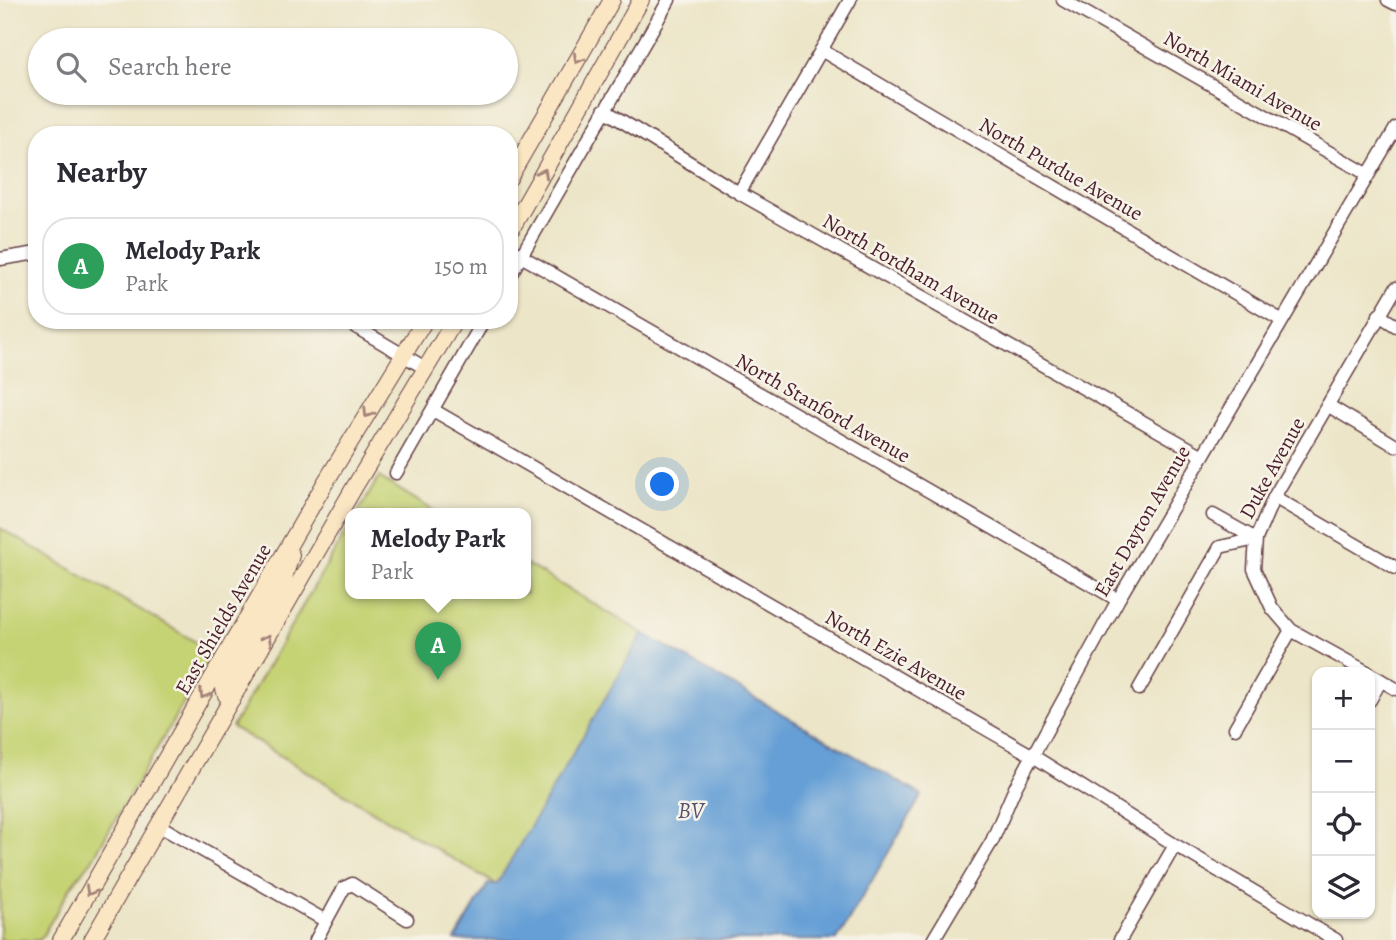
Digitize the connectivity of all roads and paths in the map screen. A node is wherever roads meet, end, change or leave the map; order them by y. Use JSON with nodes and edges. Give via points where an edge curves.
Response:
{"nodes":[{"id":1,"x":612,"y":0,"type":"edge"},
{"id":2,"x":641,"y":0,"type":"edge"},
{"id":3,"x":669,"y":0,"type":"edge"},
{"id":4,"x":850,"y":0,"type":"edge"},
{"id":5,"x":1063,"y":0,"type":"edge"},
{"id":6,"x":1388,"y":0,"type":"edge"},
{"id":7,"x":1396,"y":4,"type":"edge"},
{"id":8,"x":821,"y":51,"type":"junction"},
{"id":9,"x":604,"y":110,"type":"junction"},
{"id":10,"x":1396,"y":128,"type":"edge"},
{"id":11,"x":518,"y":162,"type":"edge"},
{"id":12,"x":1367,"y":174,"type":"junction"},
{"id":13,"x":739,"y":193,"type":"junction"},
{"id":14,"x":518,"y":217,"type":"edge"},
{"id":15,"x":28,"y":254,"type":"edge"},
{"id":16,"x":518,"y":254,"type":"edge"},
{"id":17,"x":521,"y":256,"type":"junction"},
{"id":18,"x":0,"y":259,"type":"edge"},
{"id":19,"x":518,"y":261,"type":"edge"},
{"id":20,"x":1396,"y":288,"type":"edge"},
{"id":21,"x":1379,"y":315,"type":"junction"},
{"id":22,"x":1281,"y":320,"type":"junction"},
{"id":23,"x":1396,"y":326,"type":"edge"},
{"id":24,"x":359,"y":329,"type":"edge"},
{"id":25,"x":420,"y":329,"type":"edge"},
{"id":26,"x":449,"y":329,"type":"edge"},
{"id":27,"x":479,"y":329,"type":"edge"},
{"id":28,"x":404,"y":355,"type":"junction"},
{"id":29,"x":425,"y":368,"type":"junction"},
{"id":30,"x":1329,"y":406,"type":"junction"},
{"id":31,"x":433,"y":410,"type":"junction"},
{"id":32,"x":1396,"y":446,"type":"edge"},
{"id":33,"x":1203,"y":456,"type":"junction"},
{"id":34,"x":396,"y":473,"type":"dead end"},
{"id":35,"x":1274,"y":497,"type":"junction"},
{"id":36,"x":1213,"y":515,"type":"dead end"},
{"id":37,"x":299,"y":530,"type":"junction"},
{"id":38,"x":1256,"y":539,"type":"junction"},
{"id":39,"x":1396,"y":568,"type":"edge"},
{"id":40,"x":1118,"y":600,"type":"junction"},
{"id":41,"x":1291,"y":630,"type":"junction"},
{"id":42,"x":1357,"y":667,"type":"edge"},
{"id":43,"x":1375,"y":677,"type":"edge"},
{"id":44,"x":1139,"y":689,"type":"dead end"},
{"id":45,"x":1396,"y":690,"type":"edge"},
{"id":46,"x":232,"y":699,"type":"junction"},
{"id":47,"x":1235,"y":728,"type":"dead end"},
{"id":48,"x":1033,"y":756,"type":"junction"},
{"id":49,"x":158,"y":825,"type":"junction"},
{"id":50,"x":1175,"y":845,"type":"junction"},
{"id":51,"x":407,"y":919,"type":"dead end"},
{"id":52,"x":326,"y":921,"type":"junction"},
{"id":53,"x":1315,"y":934,"type":"edge"},
{"id":54,"x":61,"y":940,"type":"edge"},
{"id":55,"x":92,"y":940,"type":"edge"},
{"id":56,"x":316,"y":940,"type":"edge"},
{"id":57,"x":933,"y":940,"type":"edge"},
{"id":58,"x":1120,"y":940,"type":"edge"},
{"id":59,"x":1336,"y":940,"type":"edge"}],
"edges":[{"from":1,"to":11,"type":"main road","one_way":true},
{"from":14,"to":2,"type":"main road","one_way":true},
{"from":3,"to":9,"type":"street"},
{"from":4,"to":8,"type":"street"},
{"from":5,"to":12,"type":"street","name":"North Miami Avenue"},
{"from":6,"to":7,"type":"street"},
{"from":8,"to":13,"type":"street"},
{"from":8,"to":22,"type":"street","name":"North Purdue Avenue"},
{"from":9,"to":13,"type":"street","name":"North Fordham Avenue"},
{"from":9,"to":17,"type":"street"},
{"from":10,"to":12,"type":"street","name":"East Dayton Avenue"},
{"from":12,"to":22,"type":"street","name":"East Dayton Avenue"},
{"from":13,"to":33,"type":"street","name":"North Fordham Avenue"},
{"from":15,"to":18,"type":"street"},
{"from":16,"to":17,"type":"street","name":"North Stanford Avenue"},
{"from":17,"to":19,"type":"street"},
{"from":17,"to":40,"type":"street","name":"North Stanford Avenue"},
{"from":20,"to":21,"type":"street","name":"Duke Avenue"},
{"from":21,"to":23,"type":"street"},
{"from":21,"to":30,"type":"street","name":"Duke Avenue"},
{"from":22,"to":33,"type":"street","name":"East Dayton Avenue"},
{"from":24,"to":28,"type":"street"},
{"from":25,"to":28,"type":"main road","name":"East Shields Avenue"},
{"from":26,"to":29,"type":"main road"},
{"from":27,"to":31,"type":"street"},
{"from":28,"to":29,"type":"street"},
{"from":28,"to":37,"type":"main road","name":"East Shields Avenue","one_way":true},
{"from":46,"to":29,"type":"main road","one_way":true},
{"from":30,"to":32,"type":"street"},
{"from":30,"to":35,"type":"street","name":"Duke Avenue"},
{"from":31,"to":34,"type":"street"},
{"from":31,"to":48,"type":"street","name":"North Ezie Avenue"},
{"from":33,"to":40,"type":"street","name":"East Dayton Avenue"},
{"from":35,"to":38,"type":"street","name":"Duke Avenue"},
{"from":35,"to":39,"type":"street"},
{"from":36,"to":38,"type":"street"},
{"from":37,"to":46,"type":"main road","via":[[284,578],[227,680],[224,689]]},
{"from":37,"to":54,"type":"main road","name":"East Shields Avenue","one_way":true},
{"from":38,"to":41,"type":"street","name":"Duke Avenue","via":[[1254,569],[1272,608]]},
{"from":38,"to":44,"type":"street","via":[[1220,547]]},
{"from":40,"to":48,"type":"street","name":"East Dayton Avenue"},
{"from":41,"to":42,"type":"street","name":"Duke Avenue"},
{"from":41,"to":47,"type":"street"},
{"from":43,"to":45,"type":"street","name":"Duke Avenue"},
{"from":46,"to":49,"type":"main road"},
{"from":48,"to":50,"type":"street","name":"North Ezie Avenue"},
{"from":48,"to":57,"type":"street","name":"East Dayton Avenue","via":[[992,841]]},
{"from":49,"to":52,"type":"street"},
{"from":49,"to":55,"type":"main road"},
{"from":50,"to":53,"type":"street","name":"North Ezie Avenue"},
{"from":50,"to":58,"type":"street"},
{"from":51,"to":52,"type":"street","via":[[352,884],[344,888]]},
{"from":52,"to":56,"type":"street"},
{"from":53,"to":59,"type":"street","name":"North Ezie Avenue"}]}
